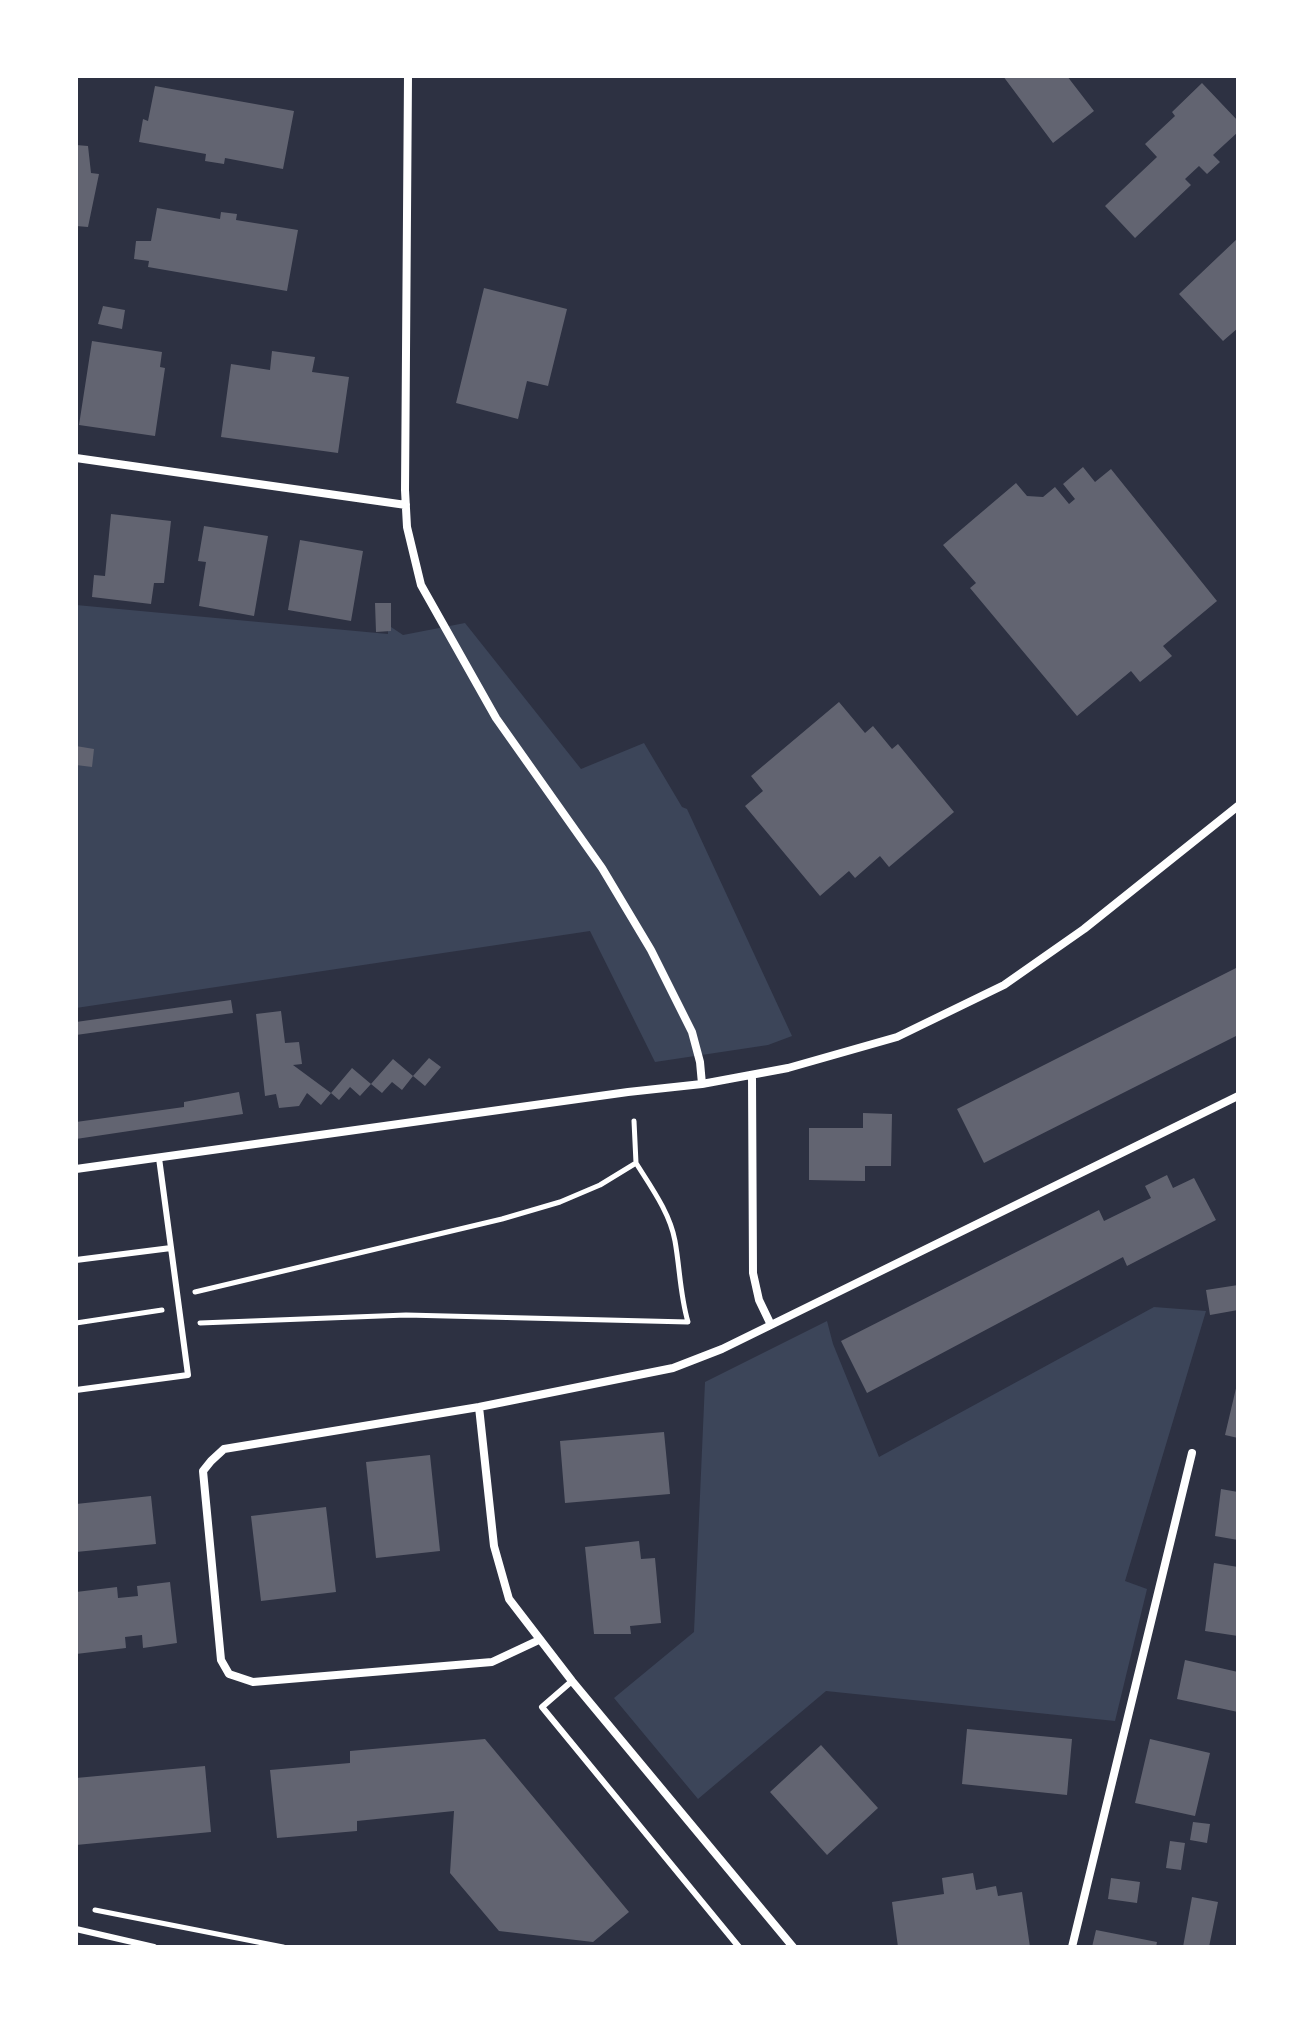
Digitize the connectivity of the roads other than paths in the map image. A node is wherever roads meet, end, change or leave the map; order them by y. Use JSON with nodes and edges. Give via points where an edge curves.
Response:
{"nodes":[{"id":1,"x":408,"y":76,"type":"edge"},
{"id":2,"x":76,"y":458,"type":"edge"},
{"id":3,"x":406,"y":505,"type":"junction"},
{"id":4,"x":1238,"y":806,"type":"edge"},
{"id":5,"x":752,"y":1075,"type":"junction"},
{"id":6,"x":702,"y":1084,"type":"junction"},
{"id":7,"x":1238,"y":1096,"type":"edge"},
{"id":8,"x":159,"y":1158,"type":"junction"},
{"id":9,"x":76,"y":1169,"type":"edge"},
{"id":10,"x":171,"y":1248,"type":"junction"},
{"id":11,"x":76,"y":1260,"type":"edge"},
{"id":12,"x":771,"y":1325,"type":"junction"},
{"id":13,"x":76,"y":1390,"type":"edge"},
{"id":14,"x":479,"y":1407,"type":"junction"},
{"id":15,"x":1192,"y":1453,"type":"dead end"},
{"id":16,"x":539,"y":1640,"type":"junction"},
{"id":17,"x":572,"y":1681,"type":"junction"},
{"id":18,"x":76,"y":1929,"type":"edge"},
{"id":19,"x":154,"y":1947,"type":"edge"},
{"id":20,"x":739,"y":1947,"type":"edge"},
{"id":21,"x":793,"y":1947,"type":"edge"},
{"id":22,"x":1072,"y":1947,"type":"edge"}],
"edges":[{"from":1,"to":3,"type":"street"},
{"from":2,"to":3,"type":"street"},
{"from":3,"to":6,"type":"street","via":[[421,585],[496,718],[602,868],[651,950],[692,1032]]},
{"from":4,"to":5,"type":"street","via":[[1084,929],[1004,985],[897,1037]]},
{"from":5,"to":6,"type":"street"},
{"from":5,"to":12,"type":"street","via":[[753,1273]]},
{"from":6,"to":8,"type":"street"},
{"from":7,"to":12,"type":"street"},
{"from":8,"to":9,"type":"street"},
{"from":8,"to":10,"type":"lane"},
{"from":10,"to":11,"type":"lane"},
{"from":10,"to":13,"type":"lane","via":[[188,1375]]},
{"from":12,"to":14,"type":"street","via":[[673,1368]]},
{"from":14,"to":16,"type":"street","via":[[494,1546],[509,1599]]},
{"from":14,"to":16,"type":"street","via":[[224,1449],[211,1461],[203,1471],[221,1660],[229,1674],[253,1682],[492,1662]]},
{"from":15,"to":22,"type":"street"},
{"from":16,"to":17,"type":"street"},
{"from":17,"to":20,"type":"lane","via":[[542,1707]]},
{"from":17,"to":21,"type":"street"},
{"from":18,"to":19,"type":"lane"}]}
